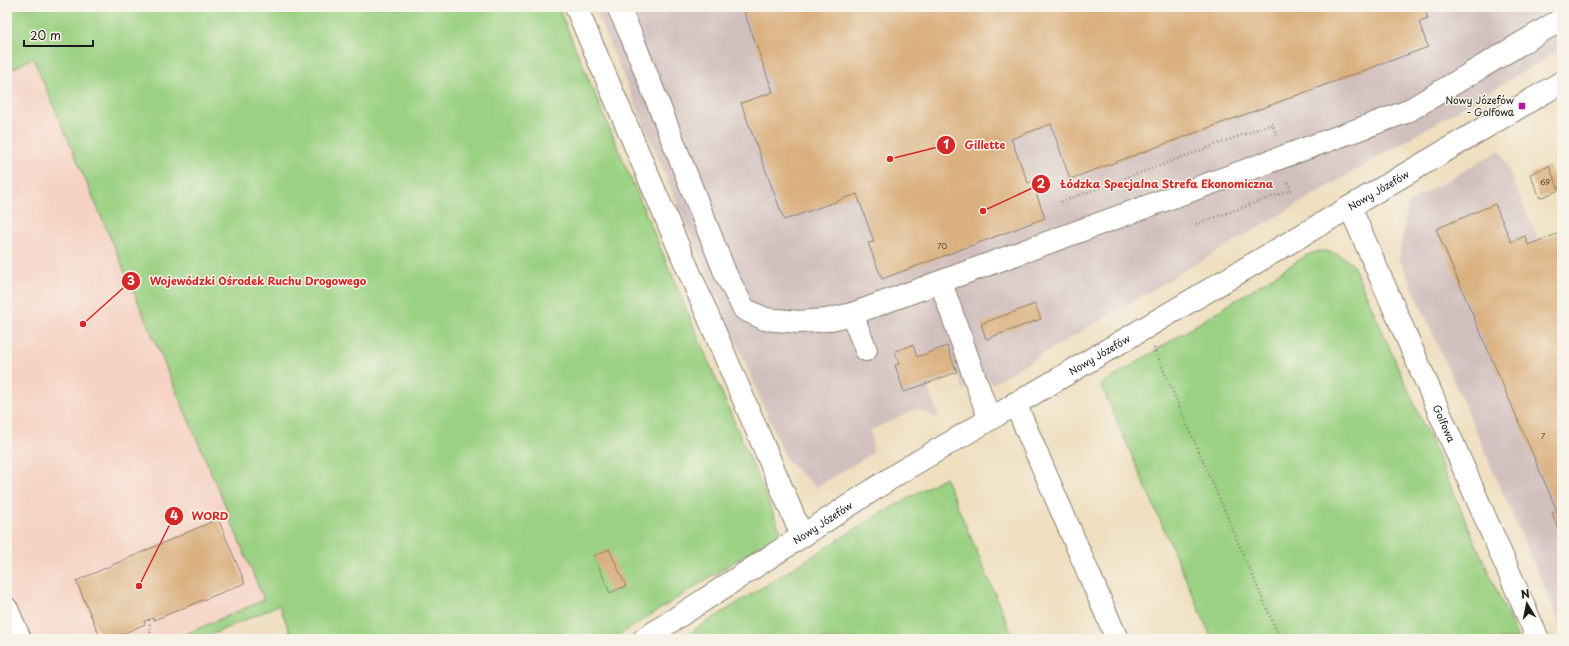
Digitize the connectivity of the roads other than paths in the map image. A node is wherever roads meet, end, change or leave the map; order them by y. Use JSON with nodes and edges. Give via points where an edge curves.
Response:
{"nodes":[{"id":1,"x":576,"y":7,"type":"edge"},
{"id":2,"x":618,"y":7,"type":"edge"},
{"id":3,"x":1562,"y":19,"type":"edge"},
{"id":4,"x":1562,"y":82,"type":"edge"},
{"id":5,"x":1350,"y":208,"type":"junction"},
{"id":6,"x":941,"y":283,"type":"junction"},
{"id":7,"x":852,"y":314,"type":"junction"},
{"id":8,"x":866,"y":350,"type":"dead end"},
{"id":9,"x":1015,"y":403,"type":"junction"},
{"id":10,"x":989,"y":418,"type":"junction"},
{"id":11,"x":802,"y":536,"type":"junction"},
{"id":12,"x":7,"y":609,"type":"edge"},
{"id":13,"x":20,"y":639,"type":"edge"},
{"id":14,"x":644,"y":639,"type":"edge"},
{"id":15,"x":1117,"y":639,"type":"edge"},
{"id":16,"x":1538,"y":639,"type":"edge"}],
"edges":[{"from":1,"to":11,"type":"street"},
{"from":2,"to":7,"type":"street","via":[[726,275],[744,309],[765,319],[799,322],[827,320]]},
{"from":3,"to":6,"type":"street","via":[[1406,112]]},
{"from":4,"to":5,"type":"street","name":"Nowy Józefów"},
{"from":5,"to":9,"type":"street","name":"Nowy Józefów"},
{"from":5,"to":16,"type":"street","name":"Golfowa"},
{"from":6,"to":7,"type":"street"},
{"from":6,"to":10,"type":"street"},
{"from":7,"to":8,"type":"street"},
{"from":9,"to":10,"type":"street","name":"Nowy Józefów"},
{"from":9,"to":15,"type":"street"},
{"from":10,"to":11,"type":"street","name":"Nowy Józefów"},
{"from":11,"to":14,"type":"street","name":"Nowy Józefów"},
{"from":12,"to":13,"type":"street"}]}
